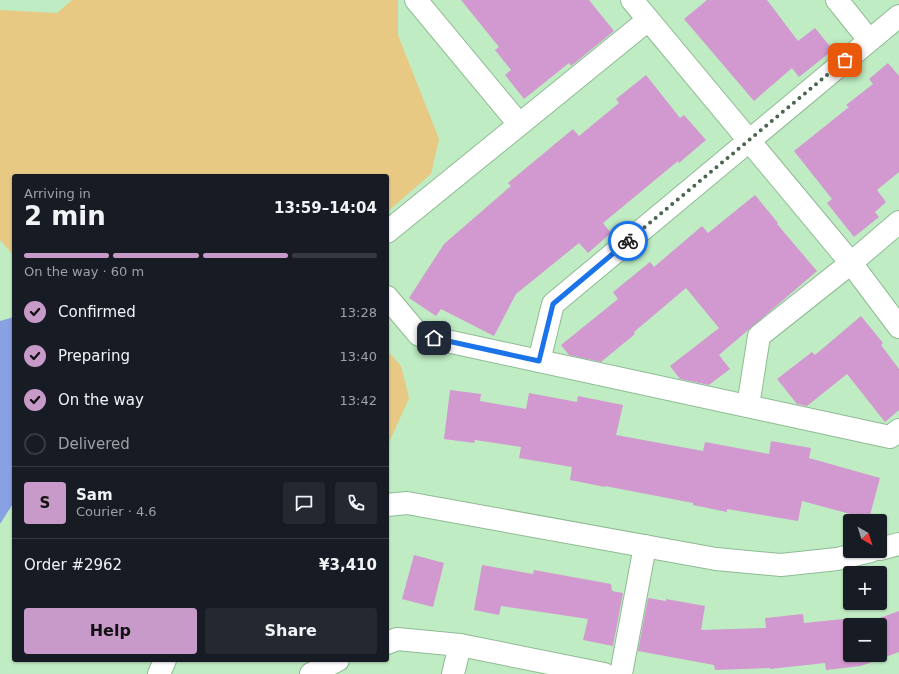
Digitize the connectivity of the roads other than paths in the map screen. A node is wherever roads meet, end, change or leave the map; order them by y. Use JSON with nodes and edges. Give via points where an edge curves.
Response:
{"nodes":[{"id":1,"x":416,"y":0,"type":"edge"},
{"id":2,"x":632,"y":0,"type":"edge"},
{"id":3,"x":837,"y":0,"type":"edge"},
{"id":4,"x":899,"y":16,"type":"edge"},
{"id":5,"x":648,"y":20,"type":"junction"},
{"id":6,"x":869,"y":40,"type":"junction"},
{"id":7,"x":520,"y":124,"type":"junction"},
{"id":8,"x":749,"y":141,"type":"junction"},
{"id":9,"x":899,"y":222,"type":"edge"},
{"id":10,"x":389,"y":230,"type":"edge"},
{"id":11,"x":851,"y":263,"type":"junction"},
{"id":12,"x":389,"y":299,"type":"edge"},
{"id":13,"x":899,"y":326,"type":"edge"},
{"id":14,"x":539,"y":361,"type":"junction"},
{"id":15,"x":748,"y":406,"type":"junction"},
{"id":16,"x":899,"y":430,"type":"edge"},
{"id":17,"x":389,"y":505,"type":"edge"},
{"id":18,"x":899,"y":544,"type":"edge"},
{"id":19,"x":645,"y":546,"type":"junction"},
{"id":20,"x":887,"y":547,"type":"edge"},
{"id":21,"x":843,"y":558,"type":"edge"},
{"id":22,"x":389,"y":642,"type":"edge"},
{"id":23,"x":460,"y":646,"type":"junction"},
{"id":24,"x":164,"y":662,"type":"edge"},
{"id":25,"x":334,"y":662,"type":"edge"},
{"id":26,"x":159,"y":674,"type":"edge"},
{"id":27,"x":311,"y":674,"type":"edge"},
{"id":28,"x":453,"y":674,"type":"edge"},
{"id":29,"x":604,"y":674,"type":"edge"},
{"id":30,"x":621,"y":674,"type":"edge"}],
"edges":[{"from":1,"to":7,"type":"street"},
{"from":2,"to":5,"type":"street"},
{"from":3,"to":6,"type":"street"},
{"from":4,"to":6,"type":"street"},
{"from":5,"to":7,"type":"street"},
{"from":5,"to":8,"type":"street"},
{"from":6,"to":8,"type":"street"},
{"from":7,"to":10,"type":"street"},
{"from":8,"to":11,"type":"street"},
{"from":8,"to":14,"type":"street","via":[[553,304]]},
{"from":9,"to":11,"type":"street"},
{"from":11,"to":13,"type":"street"},
{"from":11,"to":15,"type":"street","via":[[759,336]]},
{"from":12,"to":14,"type":"street","via":[[419,335]]},
{"from":14,"to":15,"type":"street"},
{"from":15,"to":16,"type":"street","via":[[890,437]]},
{"from":17,"to":19,"type":"street","via":[[407,502]]},
{"from":18,"to":20,"type":"street"},
{"from":19,"to":21,"type":"street","via":[[716,559],[781,564]]},
{"from":19,"to":30,"type":"street"},
{"from":22,"to":23,"type":"street","via":[[397,639]]},
{"from":23,"to":28,"type":"street"},
{"from":23,"to":29,"type":"street"},
{"from":24,"to":26,"type":"street"},
{"from":25,"to":27,"type":"street"}]}
